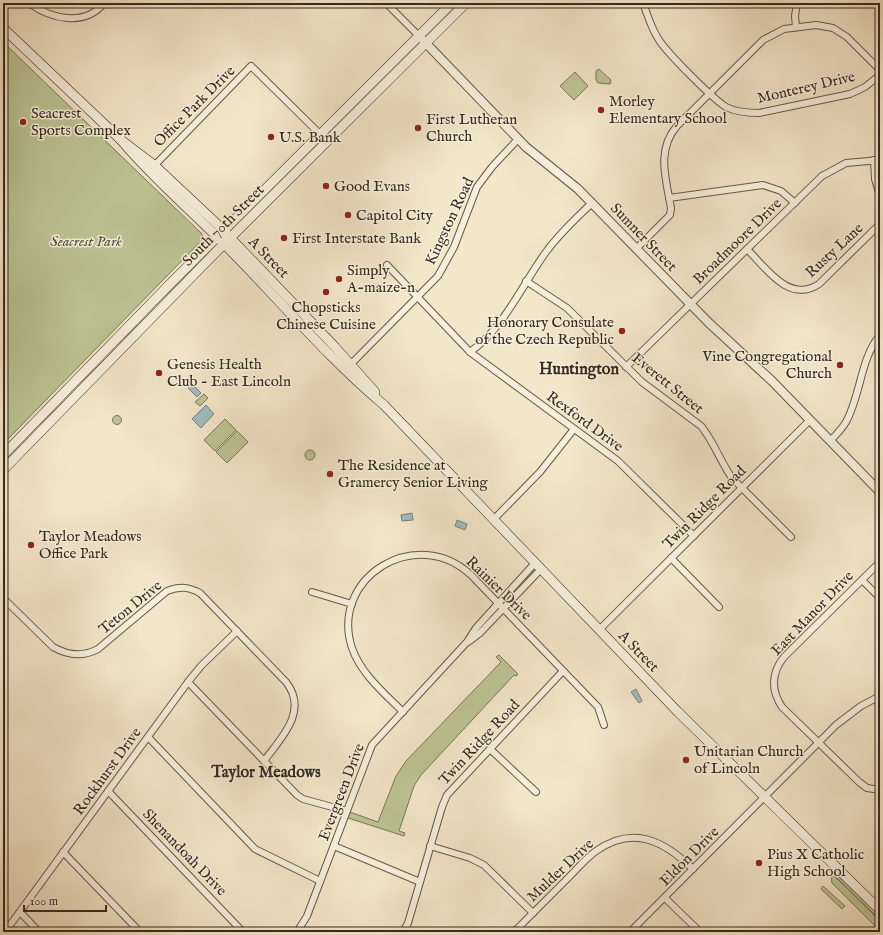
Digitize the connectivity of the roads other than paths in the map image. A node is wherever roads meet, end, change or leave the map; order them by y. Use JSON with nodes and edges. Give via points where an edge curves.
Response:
{"nodes":[{"id":1,"x":29,"y":3,"type":"edge"},
{"id":2,"x":104,"y":3,"type":"edge"},
{"id":3,"x":386,"y":3,"type":"edge"},
{"id":4,"x":452,"y":3,"type":"edge"},
{"id":5,"x":466,"y":3,"type":"edge"},
{"id":6,"x":644,"y":3,"type":"edge"},
{"id":7,"x":797,"y":3,"type":"edge"},
{"id":8,"x":796,"y":26,"type":"junction"},
{"id":9,"x":3,"y":28,"type":"edge"},
{"id":10,"x":419,"y":36,"type":"junction"},
{"id":11,"x":426,"y":43,"type":"junction"},
{"id":12,"x":880,"y":70,"type":"edge"},
{"id":13,"x":880,"y":75,"type":"edge"},
{"id":14,"x":710,"y":93,"type":"junction"},
{"id":15,"x":323,"y":138,"type":"junction"},
{"id":16,"x":518,"y":139,"type":"junction"},
{"id":17,"x":877,"y":160,"type":"edge"},
{"id":18,"x":151,"y":168,"type":"junction"},
{"id":19,"x":880,"y":196,"type":"edge"},
{"id":20,"x":669,"y":198,"type":"junction"},
{"id":21,"x":592,"y":203,"type":"junction"},
{"id":22,"x":795,"y":203,"type":"junction"},
{"id":23,"x":880,"y":224,"type":"edge"},
{"id":24,"x":220,"y":234,"type":"junction"},
{"id":25,"x":228,"y":241,"type":"junction"},
{"id":26,"x":636,"y":249,"type":"junction"},
{"id":27,"x":747,"y":249,"type":"junction"},
{"id":28,"x":387,"y":265,"type":"dead end"},
{"id":29,"x":526,"y":281,"type":"junction"},
{"id":30,"x":417,"y":297,"type":"junction"},
{"id":31,"x":690,"y":304,"type":"junction"},
{"id":32,"x":880,"y":335,"type":"edge"},
{"id":33,"x":470,"y":352,"type":"junction"},
{"id":34,"x":351,"y":364,"type":"junction"},
{"id":35,"x":626,"y":367,"type":"junction"},
{"id":36,"x":384,"y":405,"type":"junction"},
{"id":37,"x":810,"y":420,"type":"junction"},
{"id":38,"x":574,"y":429,"type":"junction"},
{"id":39,"x":830,"y":441,"type":"junction"},
{"id":40,"x":3,"y":455,"type":"edge"},
{"id":41,"x":3,"y":470,"type":"edge"},
{"id":42,"x":742,"y":488,"type":"junction"},
{"id":43,"x":880,"y":492,"type":"edge"},
{"id":44,"x":494,"y":519,"type":"junction"},
{"id":45,"x":694,"y":536,"type":"junction"},
{"id":46,"x":791,"y":537,"type":"dead end"},
{"id":47,"x":671,"y":558,"type":"junction"},
{"id":48,"x":880,"y":562,"type":"edge"},
{"id":49,"x":538,"y":566,"type":"junction"},
{"id":50,"x":862,"y":580,"type":"junction"},
{"id":51,"x":312,"y":592,"type":"dead end"},
{"id":52,"x":3,"y":598,"type":"edge"},
{"id":53,"x":880,"y":598,"type":"edge"},
{"id":54,"x":498,"y":603,"type":"junction"},
{"id":55,"x":352,"y":604,"type":"junction"},
{"id":56,"x":719,"y":607,"type":"dead end"},
{"id":57,"x":503,"y":608,"type":"junction"},
{"id":58,"x":599,"y":630,"type":"junction"},
{"id":59,"x":238,"y":631,"type":"junction"},
{"id":60,"x":467,"y":642,"type":"junction"},
{"id":61,"x":563,"y":671,"type":"junction"},
{"id":62,"x":188,"y":682,"type":"junction"},
{"id":63,"x":880,"y":696,"type":"edge"},
{"id":64,"x":403,"y":712,"type":"junction"},
{"id":65,"x":604,"y":725,"type":"dead end"},
{"id":66,"x":148,"y":737,"type":"junction"},
{"id":67,"x":819,"y":743,"type":"junction"},
{"id":68,"x":490,"y":749,"type":"junction"},
{"id":69,"x":264,"y":761,"type":"junction"},
{"id":70,"x":880,"y":790,"type":"edge"},
{"id":71,"x":108,"y":791,"type":"junction"},
{"id":72,"x":536,"y":792,"type":"dead end"},
{"id":73,"x":765,"y":797,"type":"junction"},
{"id":74,"x":347,"y":812,"type":"junction"},
{"id":75,"x":334,"y":846,"type":"junction"},
{"id":76,"x":430,"y":846,"type":"junction"},
{"id":77,"x":64,"y":852,"type":"junction"},
{"id":78,"x":693,"y":869,"type":"junction"},
{"id":79,"x":320,"y":881,"type":"junction"},
{"id":80,"x":420,"y":882,"type":"junction"},
{"id":81,"x":665,"y":898,"type":"junction"},
{"id":82,"x":880,"y":910,"type":"edge"},
{"id":83,"x":20,"y":912,"type":"junction"},
{"id":84,"x":533,"y":913,"type":"junction"},
{"id":85,"x":5,"y":932,"type":"edge"},
{"id":86,"x":39,"y":932,"type":"edge"},
{"id":87,"x":140,"y":932,"type":"edge"},
{"id":88,"x":243,"y":932,"type":"edge"},
{"id":89,"x":297,"y":932,"type":"edge"},
{"id":90,"x":403,"y":932,"type":"edge"},
{"id":91,"x":514,"y":932,"type":"edge"},
{"id":92,"x":630,"y":932,"type":"edge"},
{"id":93,"x":700,"y":932,"type":"edge"}],
"edges":[{"from":1,"to":2,"type":"street","via":[[44,12],[64,18],[83,17],[99,9]]},
{"from":3,"to":10,"type":"street","name":"Sumner Street"},
{"from":4,"to":10,"type":"main road","name":"South 70th Street"},
{"from":5,"to":11,"type":"main road","name":"South 70th Street"},
{"from":6,"to":14,"type":"street","name":"Monterey Drive","via":[[649,21],[659,40]]},
{"from":7,"to":8,"type":"street"},
{"from":8,"to":12,"type":"street","via":[[816,24],[839,32]]},
{"from":8,"to":14,"type":"street","via":[[763,40]]},
{"from":9,"to":18,"type":"main road","name":"A Street"},
{"from":10,"to":11,"type":"street","name":"Sumner Street"},
{"from":10,"to":15,"type":"main road","name":"South 70th Street"},
{"from":11,"to":15,"type":"main road","name":"South 70th Street"},
{"from":11,"to":16,"type":"street","name":"Sumner Street"},
{"from":13,"to":14,"type":"street","name":"Monterey Drive","via":[[865,87],[850,94],[759,113],[734,110],[719,102]]},
{"from":14,"to":20,"type":"street","via":[[677,126],[667,142],[664,164]]},
{"from":15,"to":18,"type":"street","name":"Office Park Drive","via":[[251,66]]},
{"from":15,"to":24,"type":"main road","name":"South 70th Street"},
{"from":15,"to":25,"type":"main road","name":"South 70th Street"},
{"from":16,"to":21,"type":"street","name":"Sumner Street"},
{"from":16,"to":30,"type":"street","name":"Kingston Road","via":[[484,177],[472,197],[448,259],[438,276]]},
{"from":17,"to":19,"type":"street","via":[[875,179]]},
{"from":17,"to":22,"type":"street","name":"Broadmoore Drive","via":[[856,161],[837,167],[822,176]]},
{"from":18,"to":24,"type":"main road","name":"A Street"},
{"from":20,"to":22,"type":"street","via":[[764,185],[781,191]]},
{"from":20,"to":26,"type":"street","via":[[671,211],[667,219]]},
{"from":21,"to":26,"type":"street","name":"Sumner Street"},
{"from":21,"to":29,"type":"street","via":[[556,240]]},
{"from":22,"to":27,"type":"street","name":"Broadmoore Drive"},
{"from":23,"to":27,"type":"street","name":"Rusty Lane","via":[[819,284],[808,290],[798,291],[785,286]]},
{"from":24,"to":25,"type":"main road","name":"A Street"},
{"from":24,"to":40,"type":"main road","name":"South 70th Street"},
{"from":25,"to":34,"type":"main road","name":"A Street"},
{"from":25,"to":36,"type":"main road","name":"A Street","via":[[337,361]]},
{"from":25,"to":41,"type":"main road","name":"South 70th Street"},
{"from":26,"to":31,"type":"street","name":"Sumner Street"},
{"from":27,"to":31,"type":"street","name":"Broadmoore Drive"},
{"from":28,"to":30,"type":"street","name":"Rexford Drive"},
{"from":29,"to":33,"type":"street","via":[[499,322]]},
{"from":29,"to":35,"type":"street","name":"Everett Street","via":[[572,313]]},
{"from":30,"to":33,"type":"street","name":"Rexford Drive"},
{"from":30,"to":34,"type":"street","name":"Kingston Road"},
{"from":31,"to":35,"type":"street","name":"Broadmoore Drive"},
{"from":31,"to":37,"type":"street","name":"Sumner Street"},
{"from":32,"to":39,"type":"street","via":[[872,346],[850,416],[842,430]]},
{"from":33,"to":38,"type":"street","name":"Rexford Drive"},
{"from":34,"to":36,"type":"main road","name":"A Street"},
{"from":35,"to":42,"type":"street","name":"Everett Street","via":[[654,392],[701,426],[714,444],[725,469]]},
{"from":36,"to":44,"type":"main road","name":"A Street"},
{"from":37,"to":39,"type":"street","name":"Sumner Street"},
{"from":37,"to":42,"type":"street","name":"Twin Ridge Road"},
{"from":38,"to":44,"type":"street","via":[[540,472]]},
{"from":38,"to":45,"type":"street","name":"Rexford Drive","via":[[632,473]]},
{"from":39,"to":43,"type":"street","name":"Sumner Street"},
{"from":42,"to":45,"type":"street","name":"Twin Ridge Road"},
{"from":42,"to":46,"type":"street","name":"Everett Street"},
{"from":44,"to":49,"type":"main road","name":"A Street"},
{"from":45,"to":47,"type":"street","name":"Twin Ridge Road"},
{"from":47,"to":56,"type":"street"},
{"from":47,"to":58,"type":"street","name":"Twin Ridge Road"},
{"from":48,"to":50,"type":"street","name":"East Manor Drive"},
{"from":49,"to":54,"type":"street","name":"Evergreen Drive"},
{"from":49,"to":57,"type":"street","name":"Evergreen Drive"},
{"from":49,"to":58,"type":"main road","name":"A Street"},
{"from":50,"to":53,"type":"street"},
{"from":50,"to":67,"type":"street","name":"East Manor Drive","via":[[784,657],[775,675],[774,688],[779,701]]},
{"from":51,"to":55,"type":"street"},
{"from":52,"to":59,"type":"street","name":"Teton Drive","via":[[50,644],[69,653],[82,654],[98,649],[164,593],[180,588],[200,594]]},
{"from":54,"to":55,"type":"street","name":"Rainier Drive","via":[[461,566],[444,558],[420,554],[398,558],[379,567],[364,582]]},
{"from":54,"to":57,"type":"street","name":"Rainier Drive"},
{"from":54,"to":60,"type":"street","name":"Evergreen Drive"},
{"from":55,"to":64,"type":"street","via":[[349,631],[356,657],[368,675]]},
{"from":57,"to":60,"type":"street","name":"Evergreen Drive","via":[[479,634]]},
{"from":57,"to":61,"type":"street","name":"Rainier Drive"},
{"from":58,"to":73,"type":"main road","name":"A Street"},
{"from":59,"to":62,"type":"street","name":"Rockhurst Drive"},
{"from":59,"to":69,"type":"street","name":"Teton Drive","via":[[286,682],[294,699],[295,710],[291,724]]},
{"from":60,"to":64,"type":"street","name":"Evergreen Drive"},
{"from":61,"to":65,"type":"street","name":"Rainier Drive","via":[[598,707]]},
{"from":61,"to":68,"type":"street","name":"Twin Ridge Road"},
{"from":62,"to":66,"type":"street","name":"Rockhurst Drive"},
{"from":62,"to":69,"type":"street"},
{"from":63,"to":67,"type":"street","name":"Eldon Drive","via":[[848,714]]},
{"from":64,"to":74,"type":"street","name":"Evergreen Drive","via":[[372,746]]},
{"from":66,"to":71,"type":"street","name":"Rockhurst Drive"},
{"from":66,"to":79,"type":"street","via":[[255,849]]},
{"from":67,"to":70,"type":"street","name":"East Manor Drive","via":[[864,786]]},
{"from":67,"to":73,"type":"street","name":"Eldon Drive"},
{"from":68,"to":72,"type":"street"},
{"from":68,"to":76,"type":"street","name":"Twin Ridge Road","via":[[448,795]]},
{"from":69,"to":74,"type":"street","via":[[300,797]]},
{"from":71,"to":77,"type":"street","name":"Rockhurst Drive"},
{"from":71,"to":88,"type":"street","name":"Shenandoah Drive"},
{"from":73,"to":78,"type":"street","name":"Eldon Drive"},
{"from":73,"to":82,"type":"main road","name":"A Street"},
{"from":74,"to":75,"type":"street","name":"Evergreen Drive"},
{"from":75,"to":79,"type":"street","name":"Evergreen Drive"},
{"from":75,"to":80,"type":"street"},
{"from":76,"to":80,"type":"street","name":"Twin Ridge Road"},
{"from":76,"to":84,"type":"street","via":[[484,865]]},
{"from":77,"to":83,"type":"street","name":"Rockhurst Drive"},
{"from":77,"to":87,"type":"street"},
{"from":78,"to":81,"type":"street","name":"Eldon Drive"},
{"from":78,"to":84,"type":"street","name":"Mulder Drive","via":[[674,851],[658,842],[639,838],[621,840],[607,844],[592,854]]},
{"from":79,"to":89,"type":"street","name":"Evergreen Drive","via":[[307,916]]},
{"from":80,"to":90,"type":"street","name":"Twin Ridge Road"},
{"from":81,"to":92,"type":"street","name":"Eldon Drive"},
{"from":81,"to":93,"type":"street"},
{"from":83,"to":85,"type":"street","name":"Rockhurst Drive"},
{"from":83,"to":86,"type":"street"},
{"from":84,"to":91,"type":"street","name":"Mulder Drive"}]}
